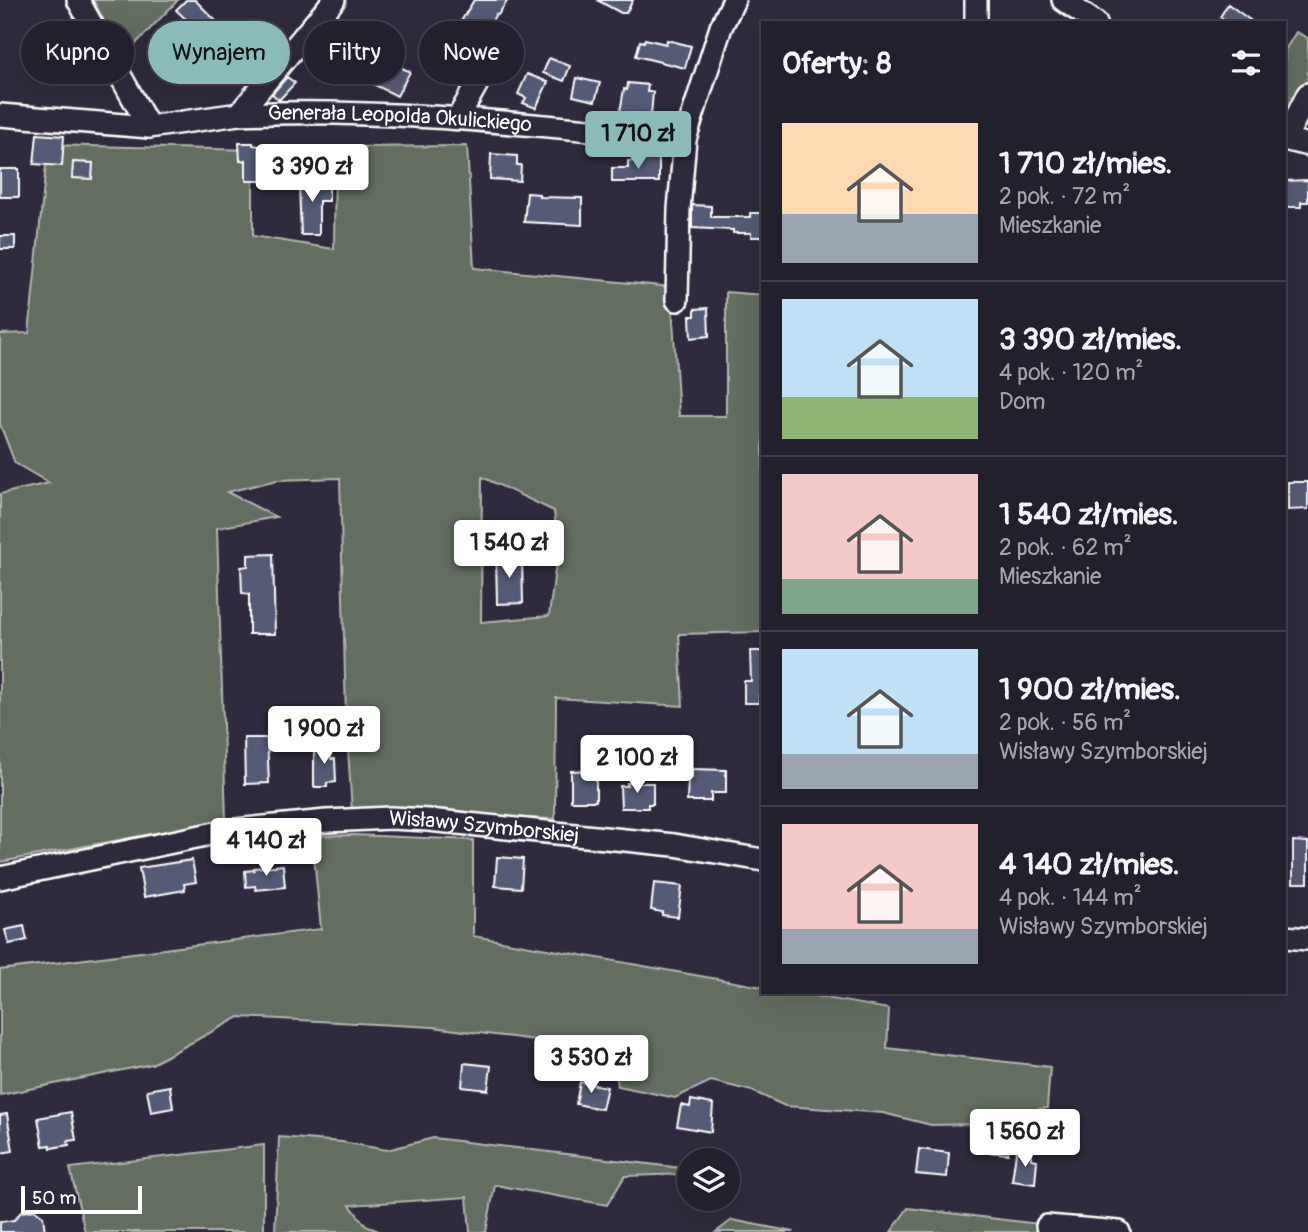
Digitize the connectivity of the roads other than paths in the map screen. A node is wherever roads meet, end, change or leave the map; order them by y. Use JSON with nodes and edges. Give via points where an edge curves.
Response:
{"nodes":[{"id":1,"x":78,"y":0,"type":"edge"},
{"id":2,"x":334,"y":0,"type":"edge"},
{"id":3,"x":734,"y":0,"type":"edge"},
{"id":4,"x":976,"y":0,"type":"edge"},
{"id":5,"x":1063,"y":0,"type":"edge"},
{"id":6,"x":976,"y":21,"type":"edge"},
{"id":7,"x":1093,"y":21,"type":"edge"},
{"id":8,"x":477,"y":84,"type":"edge"},
{"id":9,"x":1308,"y":94,"type":"edge"},
{"id":10,"x":240,"y":114,"type":"junction"},
{"id":11,"x":0,"y":115,"type":"edge"},
{"id":12,"x":458,"y":118,"type":"junction"},
{"id":13,"x":149,"y":127,"type":"junction"},
{"id":14,"x":1286,"y":137,"type":"edge"},
{"id":15,"x":685,"y":139,"type":"junction"},
{"id":16,"x":1286,"y":139,"type":"edge"},
{"id":17,"x":1308,"y":145,"type":"edge"},
{"id":18,"x":677,"y":300,"type":"dead end"},
{"id":19,"x":761,"y":860,"type":"edge"},
{"id":20,"x":0,"y":878,"type":"edge"},
{"id":21,"x":1286,"y":937,"type":"edge"},
{"id":22,"x":1308,"y":939,"type":"edge"},
{"id":23,"x":1047,"y":1226,"type":"dead end"},
{"id":24,"x":1119,"y":1232,"type":"edge"}],
"edges":[{"from":1,"to":13,"type":"street"},
{"from":2,"to":10,"type":"street","name":"Generała Leopolda Okulickiego"},
{"from":3,"to":15,"type":"street"},
{"from":4,"to":6,"type":"street"},
{"from":5,"to":7,"type":"street"},
{"from":8,"to":12,"type":"street"},
{"from":9,"to":14,"type":"street"},
{"from":10,"to":12,"type":"street","name":"Generała Leopolda Okulickiego"},
{"from":10,"to":13,"type":"street","name":"Generała Leopolda Okulickiego"},
{"from":11,"to":13,"type":"street","name":"Generała Leopolda Okulickiego"},
{"from":12,"to":15,"type":"street","name":"Generała Leopolda Okulickiego"},
{"from":15,"to":18,"type":"street"},
{"from":16,"to":17,"type":"street"},
{"from":19,"to":20,"type":"street","name":"Wisławy Szymborskiej","via":[[674,845],[391,818],[225,831]]},
{"from":21,"to":22,"type":"street"},
{"from":23,"to":24,"type":"street"}]}
